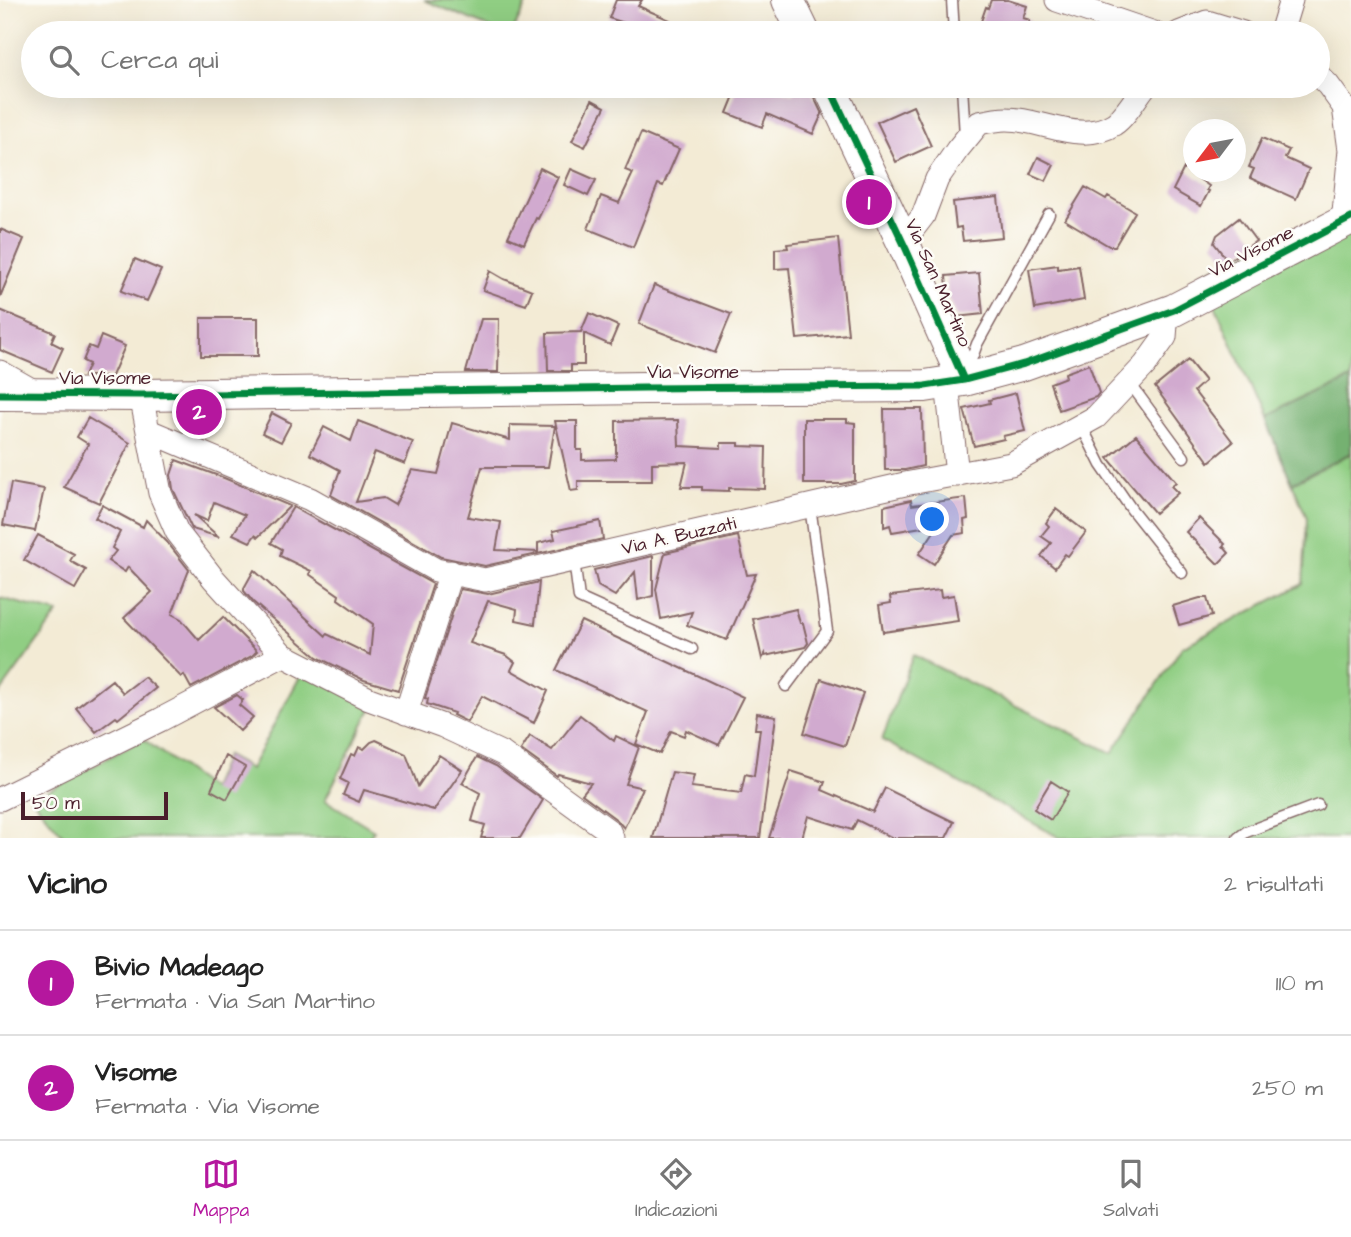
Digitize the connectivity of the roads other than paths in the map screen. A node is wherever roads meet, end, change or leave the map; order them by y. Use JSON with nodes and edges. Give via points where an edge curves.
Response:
{"nodes":[{"id":1,"x":788,"y":0,"type":"edge"},
{"id":2,"x":952,"y":0,"type":"edge"},
{"id":3,"x":1057,"y":0,"type":"edge"},
{"id":4,"x":1291,"y":0,"type":"edge"},
{"id":5,"x":798,"y":21,"type":"edge"},
{"id":6,"x":953,"y":21,"type":"edge"},
{"id":7,"x":1119,"y":21,"type":"edge"},
{"id":8,"x":1285,"y":21,"type":"edge"},
{"id":9,"x":1330,"y":87,"type":"edge"},
{"id":10,"x":835,"y":98,"type":"edge"},
{"id":11,"x":963,"y":98,"type":"edge"},
{"id":12,"x":1136,"y":98,"type":"edge"},
{"id":13,"x":1348,"y":106,"type":"edge"},
{"id":14,"x":966,"y":139,"type":"junction"},
{"id":15,"x":1049,"y":214,"type":"dead end"},
{"id":16,"x":1347,"y":220,"type":"edge"},
{"id":17,"x":903,"y":242,"type":"junction"},
{"id":18,"x":1167,"y":312,"type":"junction"},
{"id":19,"x":0,"y":372,"type":"edge"},
{"id":20,"x":956,"y":382,"type":"junction"},
{"id":21,"x":1129,"y":382,"type":"junction"},
{"id":22,"x":0,"y":394,"type":"edge"},
{"id":23,"x":38,"y":394,"type":"junction"},
{"id":24,"x":141,"y":395,"type":"junction"},
{"id":25,"x":1081,"y":425,"type":"junction"},
{"id":26,"x":149,"y":431,"type":"junction"},
{"id":27,"x":1184,"y":457,"type":"dead end"},
{"id":28,"x":957,"y":475,"type":"junction"},
{"id":29,"x":810,"y":506,"type":"junction"},
{"id":30,"x":573,"y":560,"type":"junction"},
{"id":31,"x":451,"y":572,"type":"junction"},
{"id":32,"x":1182,"y":573,"type":"dead end"},
{"id":33,"x":692,"y":649,"type":"dead end"},
{"id":34,"x":283,"y":655,"type":"junction"},
{"id":35,"x":786,"y":686,"type":"dead end"},
{"id":36,"x":414,"y":715,"type":"junction"},
{"id":37,"x":0,"y":799,"type":"edge"},
{"id":38,"x":1318,"y":805,"type":"dead end"},
{"id":39,"x":612,"y":838,"type":"edge"},
{"id":40,"x":1238,"y":838,"type":"edge"}],
"edges":[{"from":1,"to":5,"type":"street"},
{"from":2,"to":6,"type":"lane"},
{"from":3,"to":7,"type":"street"},
{"from":4,"to":8,"type":"street"},
{"from":9,"to":13,"type":"street"},
{"from":10,"to":17,"type":"street","name":"Via San Martino"},
{"from":11,"to":14,"type":"lane"},
{"from":12,"to":14,"type":"street","via":[[1116,123],[1098,131],[1074,132],[1007,119],[979,123]]},
{"from":13,"to":16,"type":"street"},
{"from":14,"to":17,"type":"street","via":[[937,179],[923,216]]},
{"from":15,"to":20,"type":"lane"},
{"from":16,"to":18,"type":"street","name":"Via Visome"},
{"from":17,"to":20,"type":"street","name":"Via San Martino"},
{"from":18,"to":20,"type":"street","name":"Via Visome","via":[[1024,364]]},
{"from":18,"to":21,"type":"street","name":"Via A. Buzzati","via":[[1165,337]]},
{"from":19,"to":23,"type":"street"},
{"from":20,"to":24,"type":"street","name":"Via Visome","via":[[925,386]]},
{"from":20,"to":28,"type":"street"},
{"from":21,"to":25,"type":"street","name":"Via A. Buzzati","via":[[1096,417]]},
{"from":21,"to":27,"type":"lane"},
{"from":22,"to":23,"type":"street","name":"Via Visome"},
{"from":23,"to":24,"type":"street","name":"Via Visome"},
{"from":24,"to":26,"type":"street"},
{"from":25,"to":28,"type":"street","name":"Via A. Buzzati","via":[[1011,464]]},
{"from":25,"to":32,"type":"lane","via":[[1101,465]]},
{"from":26,"to":31,"type":"street","name":"Via A. Buzzati","via":[[310,499],[436,570]]},
{"from":26,"to":34,"type":"street","via":[[160,493],[177,532]]},
{"from":28,"to":29,"type":"street","name":"Via A. Buzzati"},
{"from":29,"to":30,"type":"street","name":"Via A. Buzzati"},
{"from":29,"to":35,"type":"lane","via":[[827,631]]},
{"from":30,"to":31,"type":"street","name":"Via A. Buzzati","via":[[485,579]]},
{"from":30,"to":33,"type":"lane","via":[[579,598]]},
{"from":31,"to":36,"type":"street"},
{"from":34,"to":36,"type":"street","via":[[369,699]]},
{"from":34,"to":37,"type":"street"},
{"from":36,"to":39,"type":"street","via":[[503,754],[609,831]]},
{"from":38,"to":40,"type":"lane"}]}
